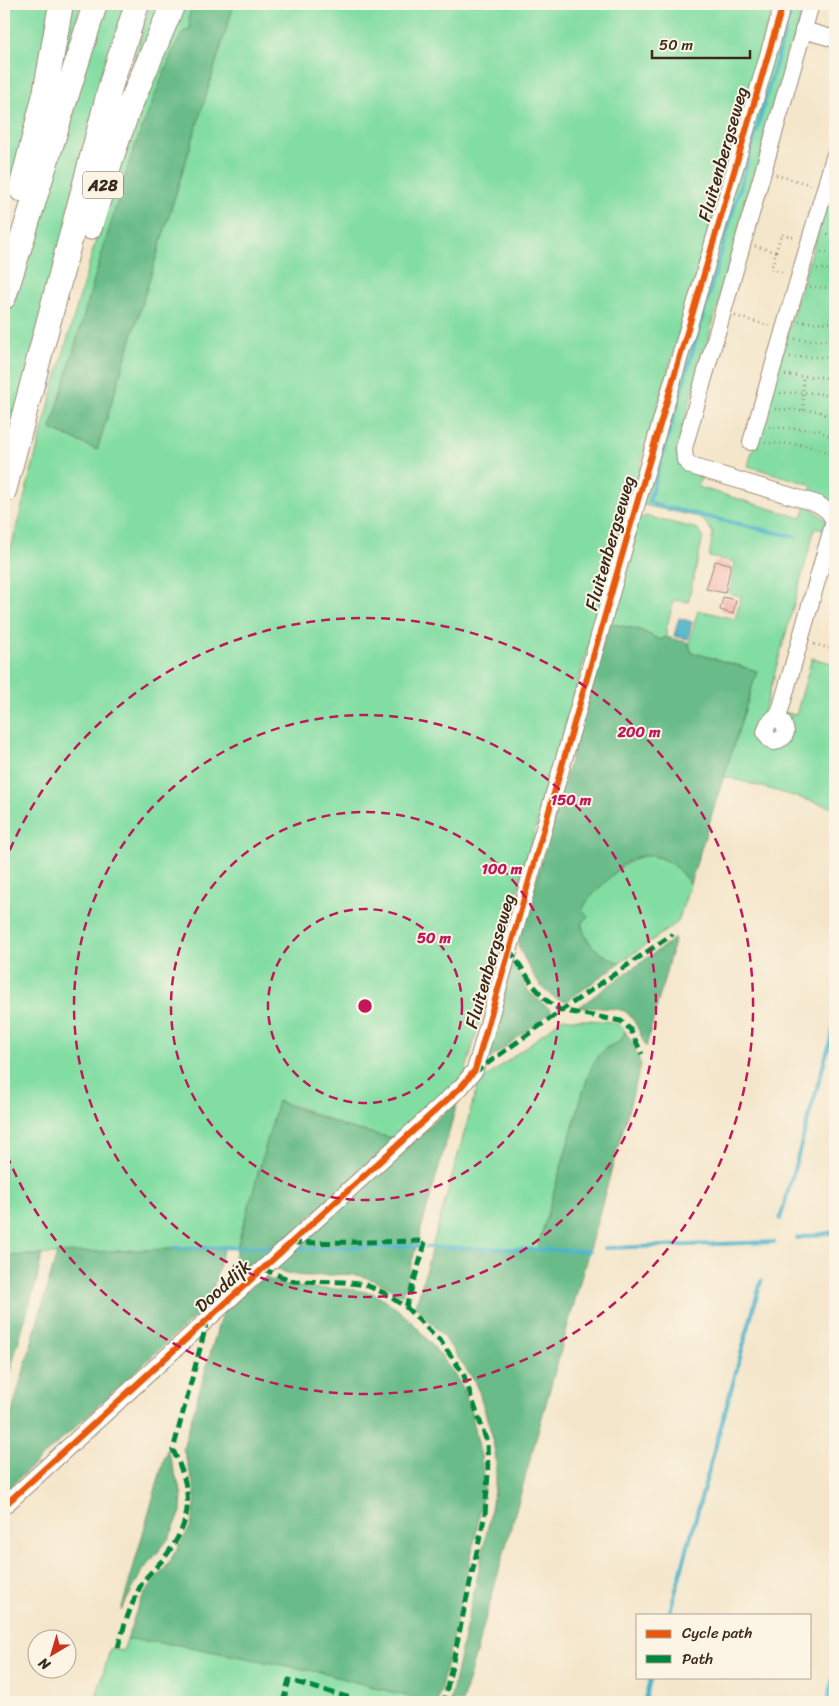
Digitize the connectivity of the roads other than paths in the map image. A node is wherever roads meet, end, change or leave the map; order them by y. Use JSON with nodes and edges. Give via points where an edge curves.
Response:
{"nodes":[{"id":1,"x":61,"y":4,"type":"edge"},
{"id":2,"x":95,"y":4,"type":"edge"},
{"id":3,"x":137,"y":4,"type":"edge"},
{"id":4,"x":172,"y":4,"type":"edge"},
{"id":5,"x":783,"y":4,"type":"edge"},
{"id":6,"x":811,"y":4,"type":"edge"},
{"id":7,"x":803,"y":30,"type":"junction"},
{"id":8,"x":835,"y":39,"type":"edge"},
{"id":9,"x":835,"y":154,"type":"edge"},
{"id":10,"x":5,"y":293,"type":"edge"},
{"id":11,"x":37,"y":366,"type":"junction"},
{"id":12,"x":753,"y":434,"type":"road end"},
{"id":13,"x":4,"y":491,"type":"edge"},
{"id":14,"x":835,"y":520,"type":"edge"},
{"id":15,"x":778,"y":718,"type":"dead end"},
{"id":16,"x":461,"y":1087,"type":"joint"},
{"id":17,"x":4,"y":1506,"type":"edge"}],
"edges":[{"from":1,"to":10,"type":"highway","via":[[45,94],[12,227]]},
{"from":2,"to":10,"type":"highway"},
{"from":3,"to":11,"type":"highway","number":"A28","via":[[112,81]]},
{"from":4,"to":11,"type":"highway","number":"A28","via":[[128,110],[66,305]]},
{"from":5,"to":16,"type":"street","name":"Fluitenbergseweg","via":[[477,1066]]},
{"from":6,"to":7,"type":"street"},
{"from":7,"to":8,"type":"street"},
{"from":7,"to":14,"type":"street","via":[[684,448],[685,460],[691,466],[818,504]]},
{"from":9,"to":12,"type":"street"},
{"from":11,"to":13,"type":"highway","number":"A28"},
{"from":14,"to":15,"type":"street"},
{"from":16,"to":17,"type":"street","name":"Dooddijk"}]}
